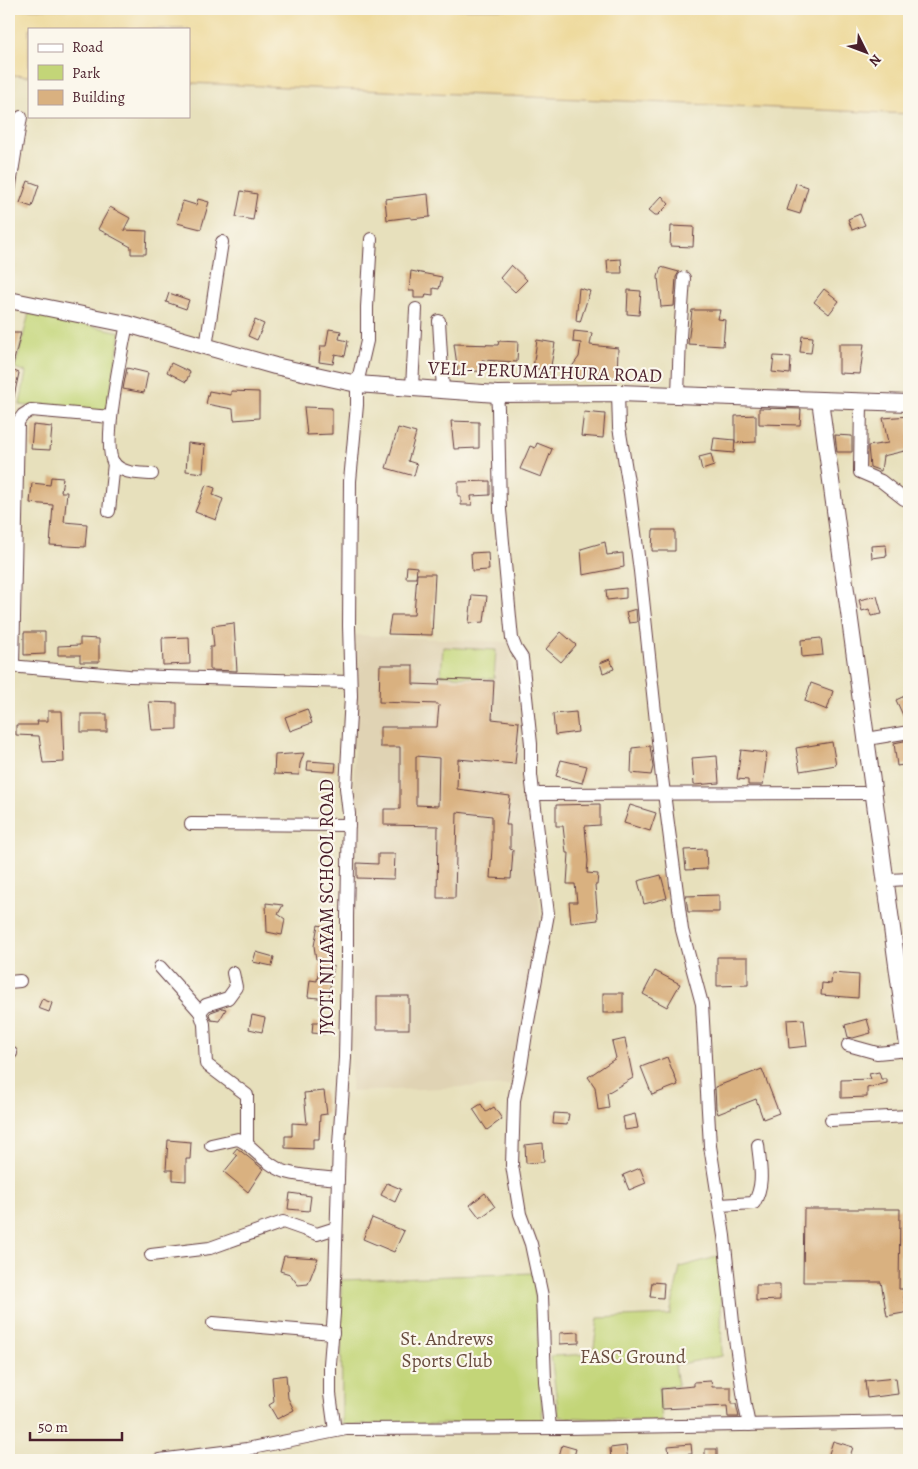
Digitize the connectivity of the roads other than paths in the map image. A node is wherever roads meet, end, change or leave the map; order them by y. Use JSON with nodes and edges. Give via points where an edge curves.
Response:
{"nodes":[{"id":1,"x":21,"y":117,"type":"dead end"},
{"id":2,"x":9,"y":191,"type":"edge"},
{"id":3,"x":371,"y":239,"type":"dead end"},
{"id":4,"x":222,"y":242,"type":"dead end"},
{"id":5,"x":684,"y":278,"type":"dead end"},
{"id":6,"x":9,"y":300,"type":"edge"},
{"id":7,"x":416,"y":309,"type":"dead end"},
{"id":8,"x":439,"y":320,"type":"dead end"},
{"id":9,"x":127,"y":324,"type":"junction"},
{"id":10,"x":206,"y":347,"type":"junction"},
{"id":11,"x":357,"y":384,"type":"junction"},
{"id":12,"x":412,"y":388,"type":"junction"},
{"id":13,"x":443,"y":390,"type":"junction"},
{"id":14,"x":618,"y":393,"type":"junction"},
{"id":15,"x":496,"y":394,"type":"junction"},
{"id":16,"x":678,"y":395,"type":"junction"},
{"id":17,"x":820,"y":400,"type":"junction"},
{"id":18,"x":861,"y":401,"type":"junction"},
{"id":19,"x":909,"y":403,"type":"edge"},
{"id":20,"x":111,"y":417,"type":"junction"},
{"id":21,"x":13,"y":421,"type":"edge"},
{"id":22,"x":114,"y":464,"type":"junction"},
{"id":23,"x":152,"y":474,"type":"dead end"},
{"id":24,"x":904,"y":498,"type":"dead end"},
{"id":25,"x":109,"y":511,"type":"dead end"},
{"id":26,"x":12,"y":543,"type":"edge"},
{"id":27,"x":11,"y":666,"type":"edge"},
{"id":28,"x":350,"y":682,"type":"junction"},
{"id":29,"x":909,"y":732,"type":"edge"},
{"id":30,"x":867,"y":739,"type":"junction"},
{"id":31,"x":874,"y":793,"type":"junction"},
{"id":32,"x":533,"y":794,"type":"junction"},
{"id":33,"x":664,"y":794,"type":"junction"},
{"id":34,"x":191,"y":824,"type":"dead end"},
{"id":35,"x":349,"y":825,"type":"junction"},
{"id":36,"x":886,"y":879,"type":"junction"},
{"id":37,"x":909,"y":879,"type":"edge"},
{"id":38,"x":160,"y":967,"type":"dead end"},
{"id":39,"x":233,"y":973,"type":"dead end"},
{"id":40,"x":906,"y":1010,"type":"edge"},
{"id":41,"x":200,"y":1012,"type":"junction"},
{"id":42,"x":848,"y":1045,"type":"dead end"},
{"id":43,"x":909,"y":1052,"type":"edge"},
{"id":44,"x":909,"y":1116,"type":"edge"},
{"id":45,"x":831,"y":1120,"type":"dead end"},
{"id":46,"x":247,"y":1144,"type":"junction"},
{"id":47,"x":211,"y":1145,"type":"dead end"},
{"id":48,"x":758,"y":1145,"type":"dead end"},
{"id":49,"x":338,"y":1179,"type":"junction"},
{"id":50,"x":720,"y":1206,"type":"junction"},
{"id":51,"x":336,"y":1228,"type":"junction"},
{"id":52,"x":151,"y":1255,"type":"dead end"},
{"id":53,"x":213,"y":1323,"type":"dead end"},
{"id":54,"x":333,"y":1333,"type":"junction"},
{"id":55,"x":909,"y":1422,"type":"edge"},
{"id":56,"x":749,"y":1425,"type":"junction"},
{"id":57,"x":550,"y":1428,"type":"junction"},
{"id":58,"x":335,"y":1431,"type":"junction"},
{"id":59,"x":159,"y":1460,"type":"edge"}],
"edges":[{"from":1,"to":2,"type":"street"},
{"from":3,"to":11,"type":"street","name":"JYOTI NILAYAM SCHOOL ROAD","via":[[367,341]]},
{"from":4,"to":10,"type":"street"},
{"from":5,"to":16,"type":"street"},
{"from":6,"to":9,"type":"main road","name":"VELI- PERUMATHURA ROAD"},
{"from":7,"to":12,"type":"street"},
{"from":8,"to":13,"type":"street"},
{"from":9,"to":10,"type":"main road","name":"VELI- PERUMATHURA ROAD"},
{"from":9,"to":20,"type":"street"},
{"from":10,"to":11,"type":"main road","name":"VELI- PERUMATHURA ROAD"},
{"from":11,"to":12,"type":"main road","name":"VELI- PERUMATHURA ROAD"},
{"from":11,"to":28,"type":"street","name":"JYOTI NILAYAM SCHOOL ROAD","via":[[350,481]]},
{"from":12,"to":13,"type":"main road","name":"VELI- PERUMATHURA ROAD"},
{"from":13,"to":15,"type":"main road","name":"VELI- PERUMATHURA ROAD"},
{"from":14,"to":15,"type":"main road","name":"VELI- PERUMATHURA ROAD"},
{"from":14,"to":16,"type":"main road","name":"VELI- PERUMATHURA ROAD"},
{"from":14,"to":33,"type":"street","via":[[619,426],[640,571]]},
{"from":15,"to":32,"type":"street","via":[[500,510],[512,638],[522,658]]},
{"from":16,"to":17,"type":"main road","name":"VELI- PERUMATHURA ROAD"},
{"from":17,"to":18,"type":"main road","name":"VELI- PERUMATHURA ROAD"},
{"from":17,"to":30,"type":"main road"},
{"from":18,"to":19,"type":"main road","name":"VELI- PERUMATHURA ROAD"},
{"from":18,"to":24,"type":"street","via":[[860,472],[881,481]]},
{"from":20,"to":21,"type":"street","via":[[32,410]]},
{"from":20,"to":22,"type":"street","via":[[110,454]]},
{"from":21,"to":26,"type":"street"},
{"from":22,"to":23,"type":"street","via":[[127,472]]},
{"from":22,"to":25,"type":"street"},
{"from":26,"to":27,"type":"street"},
{"from":27,"to":28,"type":"street","via":[[129,676]]},
{"from":28,"to":35,"type":"street","name":"JYOTI NILAYAM SCHOOL ROAD","via":[[346,788]]},
{"from":29,"to":30,"type":"street"},
{"from":30,"to":31,"type":"main road"},
{"from":31,"to":33,"type":"street"},
{"from":31,"to":36,"type":"main road"},
{"from":32,"to":33,"type":"street"},
{"from":32,"to":57,"type":"street","via":[[548,914],[514,1100],[512,1164],[520,1214],[542,1296]]},
{"from":33,"to":50,"type":"street","via":[[682,930],[702,1004],[710,1146]]},
{"from":34,"to":35,"type":"street"},
{"from":35,"to":49,"type":"street","name":"JYOTI NILAYAM SCHOOL ROAD","via":[[345,1038]]},
{"from":36,"to":37,"type":"street"},
{"from":36,"to":40,"type":"main road"},
{"from":38,"to":41,"type":"street"},
{"from":39,"to":41,"type":"street","via":[[236,988],[228,998],[206,1005]]},
{"from":40,"to":43,"type":"main road"},
{"from":41,"to":46,"type":"street","via":[[204,1024],[206,1064],[248,1095]]},
{"from":42,"to":43,"type":"street","via":[[877,1053]]},
{"from":44,"to":45,"type":"street"},
{"from":46,"to":47,"type":"street","via":[[238,1139]]},
{"from":46,"to":49,"type":"street","via":[[284,1171]]},
{"from":48,"to":50,"type":"street","via":[[762,1178],[754,1203]]},
{"from":49,"to":51,"type":"street","name":"JYOTI NILAYAM SCHOOL ROAD"},
{"from":50,"to":56,"type":"street","via":[[734,1332]]},
{"from":51,"to":52,"type":"street","via":[[317,1234],[283,1222],[210,1248]]},
{"from":51,"to":54,"type":"street","name":"JYOTI NILAYAM SCHOOL ROAD"},
{"from":53,"to":54,"type":"street"},
{"from":54,"to":58,"type":"street","name":"JYOTI NILAYAM SCHOOL ROAD","via":[[330,1394]]},
{"from":55,"to":56,"type":"street"},
{"from":56,"to":57,"type":"street"},
{"from":57,"to":58,"type":"street"},
{"from":58,"to":59,"type":"street","via":[[246,1449]]}]}
